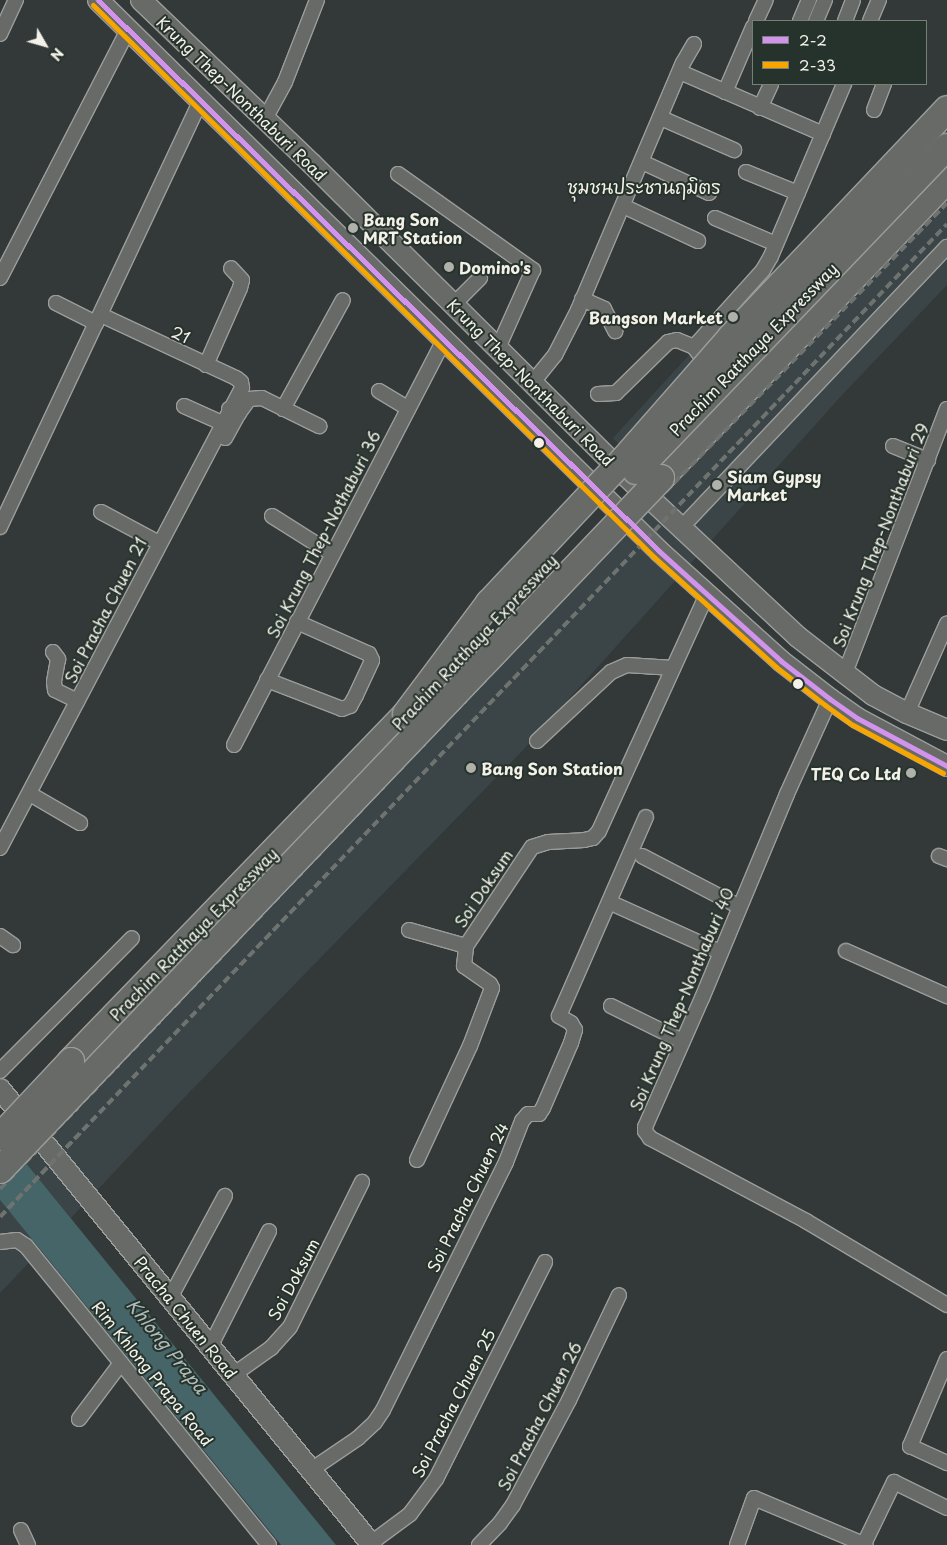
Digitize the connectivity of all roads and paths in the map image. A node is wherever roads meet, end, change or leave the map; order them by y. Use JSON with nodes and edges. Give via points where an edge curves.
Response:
{"nodes":[{"id":1,"x":16,"y":0,"type":"edge"},
{"id":2,"x":98,"y":0,"type":"edge"},
{"id":3,"x":317,"y":0,"type":"edge"},
{"id":4,"x":766,"y":0,"type":"edge"},
{"id":5,"x":810,"y":0,"type":"edge"},
{"id":6,"x":825,"y":0,"type":"edge"},
{"id":7,"x":853,"y":0,"type":"edge"},
{"id":8,"x":879,"y":0,"type":"edge"},
{"id":9,"x":149,"y":3,"type":"edge"},
{"id":10,"x":756,"y":20,"type":"edge"},
{"id":11,"x":800,"y":20,"type":"edge"},
{"id":12,"x":816,"y":20,"type":"edge"},
{"id":13,"x":845,"y":20,"type":"edge"},
{"id":14,"x":870,"y":20,"type":"edge"},
{"id":15,"x":752,"y":29,"type":"edge"},
{"id":16,"x":128,"y":30,"type":"junction"},
{"id":17,"x":0,"y":34,"type":"edge"},
{"id":18,"x":694,"y":44,"type":"dead end"},
{"id":19,"x":680,"y":72,"type":"junction"},
{"id":20,"x":771,"y":85,"type":"edge"},
{"id":21,"x":844,"y":85,"type":"edge"},
{"id":22,"x":890,"y":85,"type":"edge"},
{"id":23,"x":725,"y":92,"type":"junction"},
{"id":24,"x":201,"y":100,"type":"junction"},
{"id":25,"x":760,"y":108,"type":"junction"},
{"id":26,"x":947,"y":109,"type":"edge"},
{"id":27,"x":874,"y":110,"type":"dead end"},
{"id":28,"x":661,"y":118,"type":"junction"},
{"id":29,"x":266,"y":119,"type":"junction"},
{"id":30,"x":823,"y":134,"type":"junction"},
{"id":31,"x":947,"y":147,"type":"edge"},
{"id":32,"x":734,"y":150,"type":"dead end"},
{"id":33,"x":947,"y":152,"type":"edge"},
{"id":34,"x":642,"y":162,"type":"junction"},
{"id":35,"x":746,"y":172,"type":"dead end"},
{"id":36,"x":398,"y":174,"type":"dead end"},
{"id":37,"x":947,"y":180,"type":"edge"},
{"id":38,"x":709,"y":193,"type":"dead end"},
{"id":39,"x":798,"y":193,"type":"junction"},
{"id":40,"x":623,"y":206,"type":"junction"},
{"id":41,"x":715,"y":218,"type":"dead end"},
{"id":42,"x":698,"y":241,"type":"dead end"},
{"id":43,"x":776,"y":244,"type":"junction"},
{"id":44,"x":947,"y":247,"type":"edge"},
{"id":45,"x":397,"y":248,"type":"junction"},
{"id":46,"x":230,"y":268,"type":"dead end"},
{"id":47,"x":374,"y":270,"type":"junction"},
{"id":48,"x":1,"y":276,"type":"edge"},
{"id":49,"x":480,"y":278,"type":"dead end"},
{"id":50,"x":582,"y":299,"type":"junction"},
{"id":51,"x":343,"y":300,"type":"dead end"},
{"id":52,"x":56,"y":303,"type":"dead end"},
{"id":53,"x":454,"y":304,"type":"junction"},
{"id":54,"x":98,"y":319,"type":"junction"},
{"id":55,"x":615,"y":331,"type":"dead end"},
{"id":56,"x":444,"y":340,"type":"junction"},
{"id":57,"x":694,"y":347,"type":"junction"},
{"id":58,"x":498,"y":348,"type":"junction"},
{"id":59,"x":206,"y":365,"type":"junction"},
{"id":60,"x":533,"y":382,"type":"junction"},
{"id":61,"x":723,"y":386,"type":"junction"},
{"id":62,"x":242,"y":388,"type":"joint"},
{"id":63,"x":379,"y":391,"type":"dead end"},
{"id":64,"x":598,"y":394,"type":"dead end"},
{"id":65,"x":184,"y":406,"type":"dead end"},
{"id":66,"x":407,"y":408,"type":"junction"},
{"id":67,"x":283,"y":409,"type":"junction"},
{"id":68,"x":947,"y":409,"type":"edge"},
{"id":69,"x":234,"y":411,"type":"junction"},
{"id":70,"x":222,"y":423,"type":"junction"},
{"id":71,"x":319,"y":426,"type":"dead end"},
{"id":72,"x":225,"y":438,"type":"dead end"},
{"id":73,"x":893,"y":446,"type":"dead end"},
{"id":74,"x":928,"y":460,"type":"junction"},
{"id":75,"x":627,"y":477,"type":"junction"},
{"id":76,"x":603,"y":498,"type":"junction"},
{"id":77,"x":101,"y":512,"type":"dead end"},
{"id":78,"x":272,"y":516,"type":"dead end"},
{"id":79,"x":0,"y":528,"type":"edge"},
{"id":80,"x":681,"y":528,"type":"junction"},
{"id":81,"x":159,"y":543,"type":"junction"},
{"id":82,"x":332,"y":554,"type":"junction"},
{"id":83,"x":707,"y":594,"type":"junction"},
{"id":84,"x":297,"y":622,"type":"junction"},
{"id":85,"x":947,"y":623,"type":"edge"},
{"id":86,"x":53,"y":652,"type":"dead end"},
{"id":87,"x":673,"y":668,"type":"junction"},
{"id":88,"x":845,"y":673,"type":"junction"},
{"id":89,"x":268,"y":680,"type":"junction"},
{"id":90,"x":830,"y":699,"type":"junction"},
{"id":91,"x":78,"y":701,"type":"junction"},
{"id":92,"x":406,"y":714,"type":"junction"},
{"id":93,"x":908,"y":714,"type":"junction"},
{"id":94,"x":947,"y":730,"type":"edge"},
{"id":95,"x":537,"y":741,"type":"dead end"},
{"id":96,"x":234,"y":745,"type":"dead end"},
{"id":97,"x":947,"y":766,"type":"edge"},
{"id":98,"x":30,"y":794,"type":"junction"},
{"id":99,"x":646,"y":817,"type":"dead end"},
{"id":100,"x":80,"y":822,"type":"dead end"},
{"id":101,"x":0,"y":848,"type":"edge"},
{"id":102,"x":642,"y":856,"type":"dead end"},
{"id":103,"x":609,"y":902,"type":"junction"},
{"id":104,"x":740,"y":907,"type":"junction"},
{"id":105,"x":409,"y":930,"type":"dead end"},
{"id":106,"x":0,"y":936,"type":"edge"},
{"id":107,"x":132,"y":938,"type":"dead end"},
{"id":108,"x":14,"y":945,"type":"dead end"},
{"id":109,"x":466,"y":946,"type":"junction"},
{"id":110,"x":846,"y":951,"type":"dead end"},
{"id":111,"x":720,"y":952,"type":"junction"},
{"id":112,"x":947,"y":996,"type":"edge"},
{"id":113,"x":611,"y":1006,"type":"dead end"},
{"id":114,"x":682,"y":1042,"type":"junction"},
{"id":115,"x":0,"y":1071,"type":"edge"},
{"id":116,"x":0,"y":1089,"type":"edge"},
{"id":117,"x":0,"y":1136,"type":"edge"},
{"id":118,"x":417,"y":1160,"type":"dead end"},
{"id":119,"x":0,"y":1170,"type":"edge"},
{"id":120,"x":362,"y":1182,"type":"dead end"},
{"id":121,"x":225,"y":1196,"type":"dead end"},
{"id":122,"x":270,"y":1231,"type":"dead end"},
{"id":123,"x":0,"y":1242,"type":"edge"},
{"id":124,"x":545,"y":1262,"type":"dead end"},
{"id":125,"x":619,"y":1295,"type":"dead end"},
{"id":126,"x":170,"y":1298,"type":"junction"},
{"id":127,"x":947,"y":1305,"type":"edge"},
{"id":128,"x":210,"y":1347,"type":"junction"},
{"id":129,"x":947,"y":1359,"type":"edge"},
{"id":130,"x":121,"y":1363,"type":"junction"},
{"id":131,"x":233,"y":1375,"type":"junction"},
{"id":132,"x":78,"y":1419,"type":"dead end"},
{"id":133,"x":947,"y":1463,"type":"edge"},
{"id":134,"x":311,"y":1470,"type":"junction"},
{"id":135,"x":947,"y":1508,"type":"edge"},
{"id":136,"x":21,"y":1530,"type":"dead end"},
{"id":137,"x":371,"y":1544,"type":"edge"},
{"id":138,"x":865,"y":1544,"type":"edge"},
{"id":139,"x":28,"y":1545,"type":"edge"},
{"id":140,"x":270,"y":1545,"type":"edge"},
{"id":141,"x":479,"y":1545,"type":"edge"},
{"id":142,"x":737,"y":1545,"type":"edge"}],
"edges":[{"from":1,"to":17,"type":"street"},
{"from":2,"to":16,"type":"main road","name":"Krung Thep-Nonthaburi Road"},
{"from":3,"to":29,"type":"street","via":[[285,82]]},
{"from":4,"to":10,"type":"street"},
{"from":5,"to":11,"type":"street"},
{"from":6,"to":12,"type":"street"},
{"from":7,"to":13,"type":"street"},
{"from":8,"to":14,"type":"street"},
{"from":9,"to":29,"type":"main road","name":"Krung Thep-Nonthaburi Road"},
{"from":15,"to":23,"type":"street"},
{"from":16,"to":24,"type":"main road","name":"Krung Thep-Nonthaburi Road"},
{"from":16,"to":48,"type":"street"},
{"from":18,"to":19,"type":"street"},
{"from":19,"to":23,"type":"street"},
{"from":19,"to":28,"type":"street"},
{"from":20,"to":25,"type":"street"},
{"from":21,"to":30,"type":"street"},
{"from":22,"to":27,"type":"street"},
{"from":23,"to":25,"type":"street"},
{"from":24,"to":47,"type":"main road","name":"Krung Thep-Nonthaburi Road"},
{"from":24,"to":54,"type":"street"},
{"from":25,"to":30,"type":"street"},
{"from":26,"to":92,"type":"highway","bridge":true,"via":[[731,338],[624,459],[489,603]]},
{"from":28,"to":32,"type":"street"},
{"from":28,"to":34,"type":"street"},
{"from":29,"to":45,"type":"main road","name":"Krung Thep-Nonthaburi Road"},
{"from":30,"to":39,"type":"street"},
{"from":31,"to":92,"type":"highway","name":"Prachim Ratthaya Expressway","bridge":true},
{"from":33,"to":61,"type":"main road"},
{"from":34,"to":38,"type":"street"},
{"from":34,"to":40,"type":"street"},
{"from":35,"to":39,"type":"street"},
{"from":36,"to":58,"type":"street","via":[[533,270]]},
{"from":37,"to":119,"type":"highway","name":"Prachim Ratthaya Expressway","bridge":true},
{"from":39,"to":43,"type":"street"},
{"from":40,"to":42,"type":"street"},
{"from":40,"to":50,"type":"street"},
{"from":41,"to":43,"type":"street"},
{"from":43,"to":57,"type":"street","via":[[763,270]]},
{"from":44,"to":80,"type":"street"},
{"from":45,"to":47,"type":"main road"},
{"from":45,"to":53,"type":"main road","name":"Krung Thep-Nonthaburi Road"},
{"from":46,"to":59,"type":"street","via":[[242,280]]},
{"from":47,"to":56,"type":"main road","name":"Krung Thep-Nonthaburi Road"},
{"from":49,"to":53,"type":"street"},
{"from":50,"to":55,"type":"street","via":[[604,309]]},
{"from":50,"to":60,"type":"street","via":[[555,355]]},
{"from":51,"to":67,"type":"street"},
{"from":52,"to":54,"type":"street","name":"21"},
{"from":53,"to":58,"type":"main road","name":"Krung Thep-Nonthaburi Road"},
{"from":54,"to":59,"type":"street","name":"21"},
{"from":54,"to":79,"type":"street"},
{"from":56,"to":66,"type":"street","name":"Soi Krung Thep-Nothaburi 36"},
{"from":56,"to":76,"type":"main road","name":"Krung Thep-Nonthaburi Road"},
{"from":57,"to":61,"type":"street"},
{"from":57,"to":64,"type":"street","via":[[677,340],[668,342],[616,393]]},
{"from":58,"to":60,"type":"main road","name":"Krung Thep-Nonthaburi Road"},
{"from":59,"to":62,"type":"street","name":"21","via":[[236,378]]},
{"from":60,"to":75,"type":"main road","name":"Krung Thep-Nonthaburi Road"},
{"from":61,"to":75,"type":"main road"},
{"from":62,"to":69,"type":"street","name":"Soi Pracha Chuen 21"},
{"from":63,"to":66,"type":"street"},
{"from":65,"to":70,"type":"street"},
{"from":66,"to":82,"type":"street","name":"Soi Krung Thep-Nothaburi 36"},
{"from":67,"to":69,"type":"street","via":[[262,398],[252,398]]},
{"from":67,"to":71,"type":"street"},
{"from":68,"to":74,"type":"street","name":"Soi Krung Thep-Nonthaburi 29"},
{"from":69,"to":70,"type":"street","name":"Soi Pracha Chuen 21"},
{"from":69,"to":72,"type":"street"},
{"from":70,"to":81,"type":"street","name":"Soi Pracha Chuen 21"},
{"from":73,"to":74,"type":"street"},
{"from":74,"to":88,"type":"street","name":"Soi Krung Thep-Nonthaburi 29"},
{"from":75,"to":76,"type":"main road"},
{"from":75,"to":80,"type":"main road","name":"Krung Thep-Nonthaburi Road"},
{"from":76,"to":83,"type":"main road","name":"Krung Thep-Nonthaburi Road"},
{"from":77,"to":81,"type":"street"},
{"from":78,"to":82,"type":"street"},
{"from":80,"to":88,"type":"main road","name":"Krung Thep-Nonthaburi Road","via":[[798,637]]},
{"from":81,"to":91,"type":"street","name":"Soi Pracha Chuen 21"},
{"from":82,"to":84,"type":"street","name":"Soi Krung Thep-Nothaburi 36"},
{"from":83,"to":87,"type":"street","name":"Soi Doksum"},
{"from":83,"to":90,"type":"main road","name":"Krung Thep-Nonthaburi Road","via":[[781,661]]},
{"from":84,"to":89,"type":"street","name":"Soi Krung Thep-Nothaburi 36"},
{"from":84,"to":89,"type":"street","via":[[369,654],[372,660],[356,695],[350,706],[342,709]]},
{"from":85,"to":93,"type":"street"},
{"from":86,"to":91,"type":"street","via":[[58,659],[55,690]]},
{"from":87,"to":95,"type":"street","via":[[628,665],[611,672]]},
{"from":87,"to":109,"type":"street","name":"Soi Doksum","via":[[599,830],[593,838],[548,842],[532,847]]},
{"from":88,"to":93,"type":"main road","name":"Krung Thep-Nonthaburi Road","via":[[873,695]]},
{"from":89,"to":96,"type":"street","name":"Soi Krung Thep-Nothaburi 36"},
{"from":90,"to":97,"type":"main road","name":"Krung Thep-Nonthaburi Road","via":[[857,718]]},
{"from":90,"to":104,"type":"street","name":"Soi Krung Thep-Nonthaburi 40"},
{"from":91,"to":98,"type":"street","name":"Soi Pracha Chuen 21"},
{"from":92,"to":117,"type":"highway","name":"Prachim Ratthaya Expressway","bridge":true},
{"from":93,"to":94,"type":"main road","name":"Krung Thep-Nonthaburi Road"},
{"from":98,"to":100,"type":"street"},
{"from":98,"to":101,"type":"street","name":"Soi Pracha Chuen 21"},
{"from":99,"to":103,"type":"street","name":"Soi Pracha Chuen 24"},
{"from":102,"to":104,"type":"street"},
{"from":103,"to":111,"type":"street"},
{"from":103,"to":134,"type":"street","name":"Soi Pracha Chuen 24","via":[[559,1016],[571,1023],[575,1030],[543,1108],[538,1114],[528,1114],[522,1121],[506,1162],[379,1416],[358,1438]]},
{"from":104,"to":111,"type":"street","name":"Soi Krung Thep-Nonthaburi 40"},
{"from":105,"to":109,"type":"street"},
{"from":106,"to":108,"type":"street"},
{"from":107,"to":115,"type":"street"},
{"from":109,"to":118,"type":"street","name":"Soi Doksum","via":[[464,966],[492,988],[470,1046]]},
{"from":110,"to":112,"type":"street"},
{"from":111,"to":114,"type":"street","name":"Soi Krung Thep-Nonthaburi 40"},
{"from":113,"to":114,"type":"street"},
{"from":114,"to":127,"type":"street","name":"Soi Krung Thep-Nonthaburi 40","via":[[645,1127],[646,1134],[806,1221]]},
{"from":116,"to":126,"type":"main road","name":"Pracha Chuen Road"},
{"from":120,"to":131,"type":"street","name":"Soi Doksum","via":[[290,1327],[271,1348]]},
{"from":121,"to":126,"type":"street"},
{"from":122,"to":128,"type":"street"},
{"from":123,"to":130,"type":"street","name":"Rim Khlong Prapa Road","via":[[17,1240],[26,1246]]},
{"from":124,"to":137,"type":"street","name":"Soi Pracha Chuen 25","via":[[436,1479],[410,1514]]},
{"from":125,"to":141,"type":"street","name":"Soi Pracha Chuen 26","via":[[569,1400],[513,1505]]},
{"from":126,"to":128,"type":"main road","name":"Pracha Chuen Road"},
{"from":128,"to":131,"type":"main road","name":"Pracha Chuen Road"},
{"from":129,"to":133,"type":"street","via":[[910,1446]]},
{"from":130,"to":132,"type":"street"},
{"from":130,"to":140,"type":"street","name":"Rim Khlong Prapa Road"},
{"from":131,"to":134,"type":"main road","name":"Pracha Chuen Road"},
{"from":134,"to":137,"type":"main road","name":"Pracha Chuen Road"},
{"from":135,"to":138,"type":"street","via":[[894,1482]]},
{"from":136,"to":139,"type":"street"},
{"from":138,"to":142,"type":"street","via":[[754,1498]]}]}
